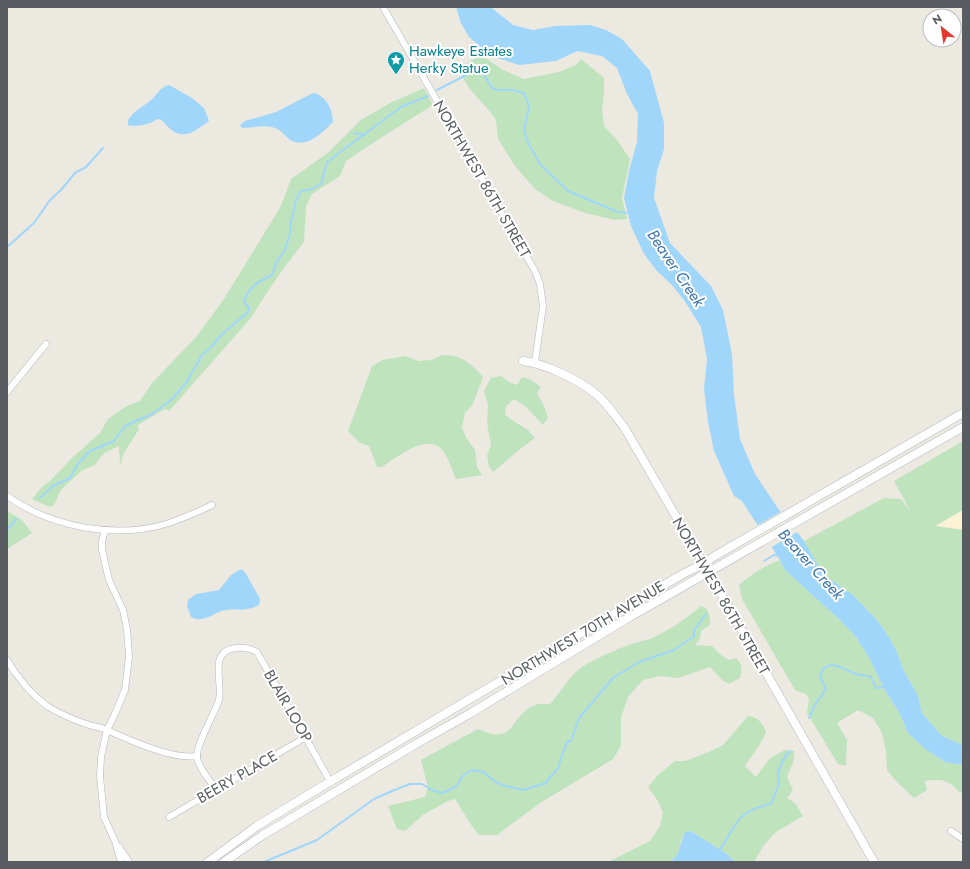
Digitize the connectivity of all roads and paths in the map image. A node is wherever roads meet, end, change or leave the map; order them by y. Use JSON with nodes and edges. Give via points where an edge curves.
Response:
{"nodes":[{"id":1,"x":383,"y":7,"type":"edge"},
{"id":2,"x":46,"y":344,"type":"dead end"},
{"id":3,"x":523,"y":360,"type":"dead end"},
{"id":4,"x":535,"y":362,"type":"junction"},
{"id":5,"x":7,"y":392,"type":"edge"},
{"id":6,"x":963,"y":413,"type":"edge"},
{"id":7,"x":963,"y":427,"type":"edge"},
{"id":8,"x":7,"y":496,"type":"edge"},
{"id":9,"x":212,"y":505,"type":"dead end"},
{"id":10,"x":105,"y":530,"type":"junction"},
{"id":11,"x":704,"y":564,"type":"junction"},
{"id":12,"x":708,"y":572,"type":"junction"},
{"id":13,"x":7,"y":660,"type":"edge"},
{"id":14,"x":446,"y":714,"type":"junction"},
{"id":15,"x":452,"y":724,"type":"junction"},
{"id":16,"x":107,"y":730,"type":"junction"},
{"id":17,"x":306,"y":737,"type":"junction"},
{"id":18,"x":197,"y":756,"type":"junction"},
{"id":19,"x":330,"y":781,"type":"junction"},
{"id":20,"x":216,"y":790,"type":"junction"},
{"id":21,"x":169,"y":817,"type":"dead end"},
{"id":22,"x":951,"y":830,"type":"dead end"},
{"id":23,"x":963,"y":839,"type":"edge"},
{"id":24,"x":115,"y":841,"type":"junction"},
{"id":25,"x":121,"y":862,"type":"edge"},
{"id":26,"x":129,"y":862,"type":"edge"},
{"id":27,"x":208,"y":862,"type":"edge"},
{"id":28,"x":224,"y":862,"type":"edge"},
{"id":29,"x":874,"y":862,"type":"edge"}],
"edges":[{"from":1,"to":4,"type":"street","name":"NORTHWEST 86TH STREET","via":[[535,272],[544,306]]},
{"from":2,"to":5,"type":"street"},
{"from":3,"to":4,"type":"main road","name":"NORTHWEST 86TH STREET"},
{"from":4,"to":11,"type":"main road","name":"NORTHWEST 86TH STREET","via":[[581,384],[596,394],[609,408],[624,427]]},
{"from":6,"to":11,"type":"main road","name":"NORTHWEST 70TH AVENUE"},
{"from":7,"to":12,"type":"main road","name":"NORTHWEST 70TH AVENUE"},
{"from":8,"to":10,"type":"street","via":[[52,520]]},
{"from":9,"to":10,"type":"street","via":[[168,523],[145,528]]},
{"from":10,"to":16,"type":"street","via":[[102,541],[103,556],[109,580],[123,610],[129,656],[124,690]]},
{"from":11,"to":12,"type":"main road","name":"NORTHWEST 86TH STREET"},
{"from":11,"to":14,"type":"main road","name":"NORTHWEST 70TH AVENUE","via":[[622,609]]},
{"from":12,"to":15,"type":"main road","name":"NORTHWEST 70TH AVENUE"},
{"from":12,"to":29,"type":"main road","name":"NORTHWEST 86TH STREET"},
{"from":13,"to":16,"type":"street","via":[[19,679],[46,705],[91,726]]},
{"from":14,"to":15,"type":"street"},
{"from":14,"to":19,"type":"main road","name":"NORTHWEST 70TH AVENUE"},
{"from":15,"to":28,"type":"main road","name":"NORTHWEST 70TH AVENUE","via":[[263,835]]},
{"from":16,"to":18,"type":"street","via":[[158,750],[186,757]]},
{"from":16,"to":24,"type":"street","via":[[101,757],[101,796],[104,817]]},
{"from":17,"to":18,"type":"street","name":"BLAIR LOOP","via":[[257,652],[250,649],[233,649],[223,653],[219,659],[219,700],[199,745]]},
{"from":17,"to":19,"type":"street","name":"BLAIR LOOP"},
{"from":17,"to":20,"type":"street","name":"BEERY PLACE"},
{"from":18,"to":20,"type":"street"},
{"from":19,"to":27,"type":"main road","name":"NORTHWEST 70TH AVENUE","via":[[275,815]]},
{"from":20,"to":21,"type":"street","name":"BEERY PLACE"},
{"from":22,"to":23,"type":"street"},
{"from":24,"to":25,"type":"street"},
{"from":24,"to":26,"type":"street"}]}
